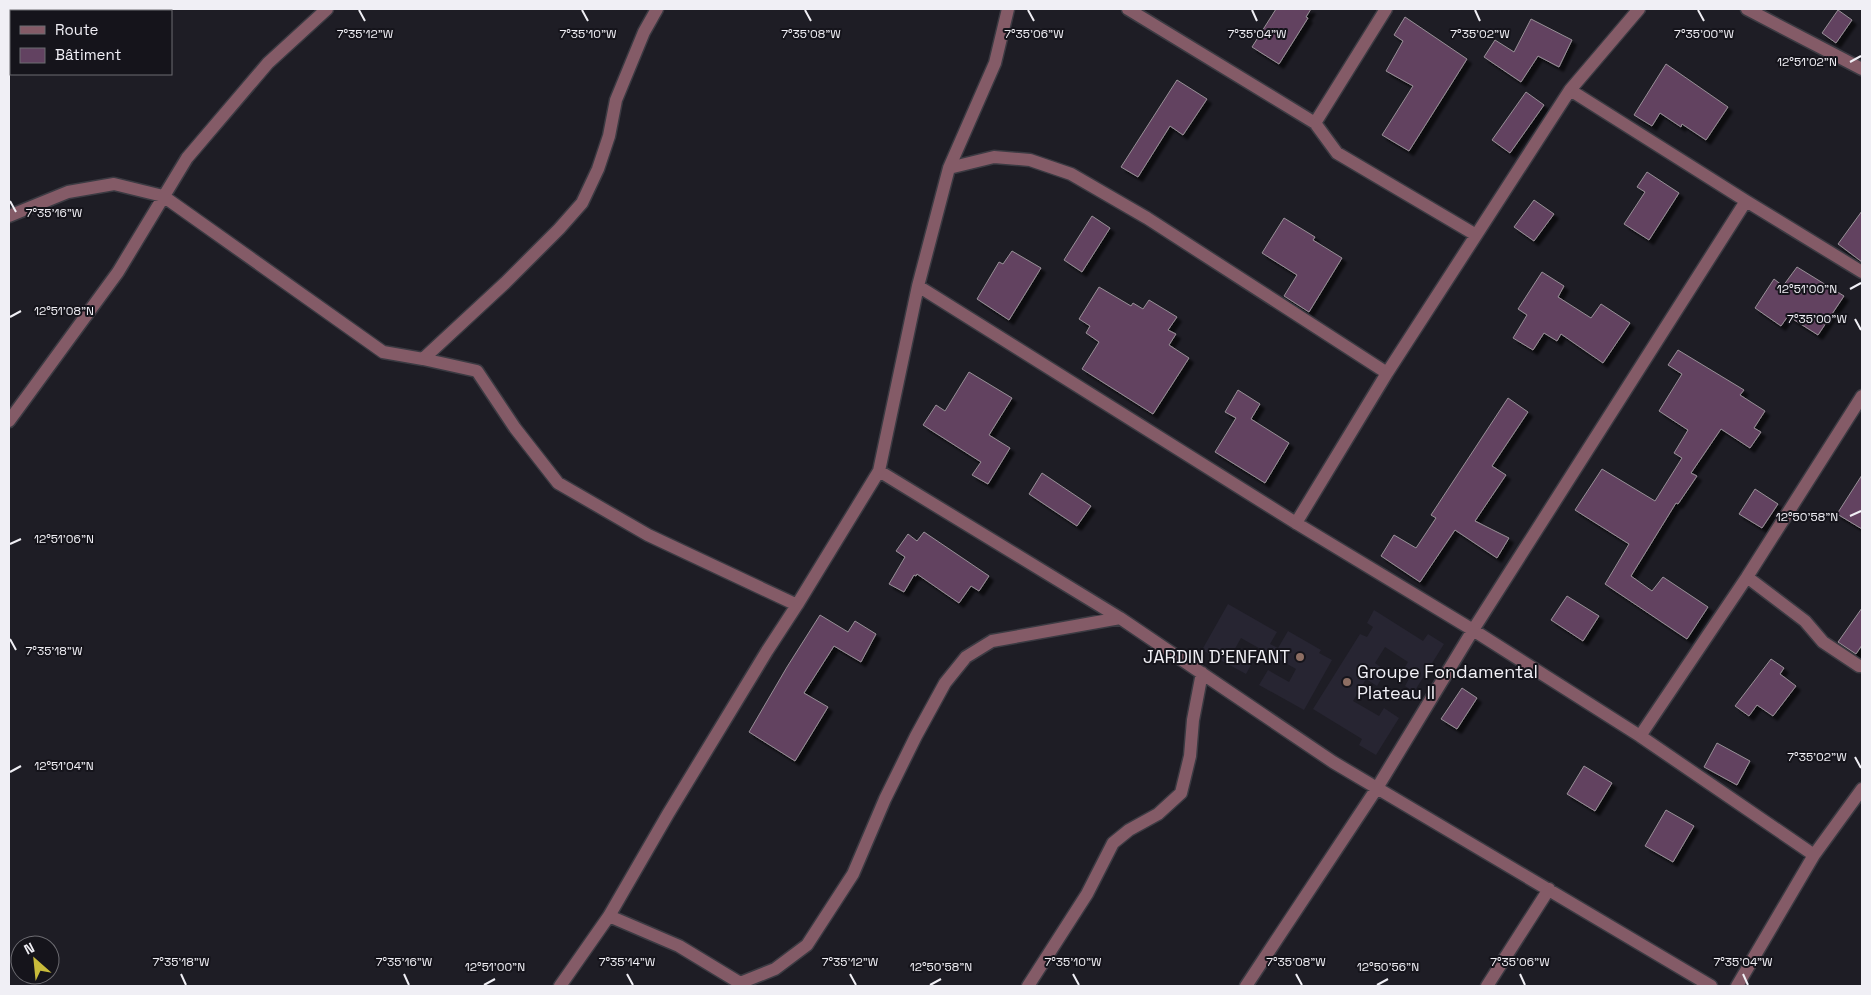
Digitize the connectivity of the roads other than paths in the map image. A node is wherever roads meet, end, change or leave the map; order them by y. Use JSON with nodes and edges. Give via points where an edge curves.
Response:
{"nodes":[{"id":1,"x":327,"y":9,"type":"edge"},
{"id":2,"x":657,"y":9,"type":"edge"},
{"id":3,"x":1008,"y":9,"type":"edge"},
{"id":4,"x":1386,"y":9,"type":"edge"},
{"id":5,"x":1639,"y":9,"type":"edge"},
{"id":6,"x":1747,"y":9,"type":"edge"},
{"id":7,"x":1132,"y":10,"type":"edge"},
{"id":8,"x":1862,"y":69,"type":"edge"},
{"id":9,"x":1570,"y":90,"type":"junction"},
{"id":10,"x":1315,"y":123,"type":"junction"},
{"id":11,"x":949,"y":168,"type":"junction"},
{"id":12,"x":163,"y":196,"type":"junction"},
{"id":13,"x":1746,"y":202,"type":"junction"},
{"id":14,"x":9,"y":216,"type":"edge"},
{"id":15,"x":1476,"y":235,"type":"junction"},
{"id":16,"x":1862,"y":272,"type":"edge"},
{"id":17,"x":918,"y":286,"type":"junction"},
{"id":18,"x":423,"y":359,"type":"junction"},
{"id":19,"x":1387,"y":373,"type":"junction"},
{"id":20,"x":1862,"y":396,"type":"edge"},
{"id":21,"x":9,"y":421,"type":"edge"},
{"id":22,"x":879,"y":471,"type":"junction"},
{"id":23,"x":1296,"y":523,"type":"junction"},
{"id":24,"x":1747,"y":577,"type":"junction"},
{"id":25,"x":797,"y":605,"type":"junction"},
{"id":26,"x":1120,"y":618,"type":"junction"},
{"id":27,"x":1473,"y":630,"type":"junction"},
{"id":28,"x":1862,"y":666,"type":"edge"},
{"id":29,"x":1202,"y":673,"type":"junction"},
{"id":30,"x":1640,"y":736,"type":"junction"},
{"id":31,"x":1377,"y":788,"type":"junction"},
{"id":32,"x":1862,"y":789,"type":"edge"},
{"id":33,"x":1814,"y":855,"type":"junction"},
{"id":34,"x":1549,"y":889,"type":"junction"},
{"id":35,"x":609,"y":916,"type":"junction"},
{"id":36,"x":563,"y":984,"type":"edge"},
{"id":37,"x":742,"y":985,"type":"edge"},
{"id":38,"x":1028,"y":986,"type":"edge"},
{"id":39,"x":1246,"y":986,"type":"edge"},
{"id":40,"x":1487,"y":986,"type":"edge"},
{"id":41,"x":1711,"y":986,"type":"edge"},
{"id":42,"x":1737,"y":986,"type":"edge"}],
"edges":[{"from":1,"to":12,"type":"street","via":[[268,64],[187,158]]},
{"from":2,"to":18,"type":"street","via":[[616,100],[601,161],[582,203],[505,283]]},
{"from":3,"to":11,"type":"street","via":[[994,63]]},
{"from":4,"to":10,"type":"street"},
{"from":5,"to":9,"type":"street"},
{"from":6,"to":8,"type":"street"},
{"from":7,"to":10,"type":"street"},
{"from":9,"to":13,"type":"street"},
{"from":9,"to":15,"type":"street"},
{"from":10,"to":15,"type":"street","via":[[1337,152]]},
{"from":11,"to":17,"type":"street"},
{"from":11,"to":19,"type":"street","via":[[994,157],[1030,160],[1071,174],[1147,218]]},
{"from":12,"to":14,"type":"street","via":[[114,184],[68,192]]},
{"from":12,"to":18,"type":"street","via":[[383,352]]},
{"from":12,"to":21,"type":"street","via":[[118,272]]},
{"from":13,"to":16,"type":"street"},
{"from":13,"to":27,"type":"street"},
{"from":15,"to":19,"type":"street"},
{"from":17,"to":22,"type":"street"},
{"from":17,"to":23,"type":"street"},
{"from":18,"to":25,"type":"street","via":[[477,371],[515,428],[558,483],[648,534]]},
{"from":19,"to":23,"type":"street"},
{"from":20,"to":24,"type":"street"},
{"from":22,"to":25,"type":"street"},
{"from":22,"to":26,"type":"street"},
{"from":23,"to":27,"type":"street"},
{"from":24,"to":28,"type":"street","via":[[1805,620],[1823,642]]},
{"from":24,"to":30,"type":"street"},
{"from":25,"to":35,"type":"street"},
{"from":26,"to":29,"type":"street"},
{"from":26,"to":37,"type":"street","via":[[992,641],[966,657],[945,683],[916,736],[853,874],[807,945],[775,969]]},
{"from":27,"to":30,"type":"street"},
{"from":27,"to":31,"type":"street"},
{"from":29,"to":31,"type":"street"},
{"from":29,"to":38,"type":"street","via":[[1181,793],[1158,814],[1129,830],[1114,843],[1087,894]]},
{"from":30,"to":33,"type":"street"},
{"from":31,"to":34,"type":"street"},
{"from":31,"to":39,"type":"street"},
{"from":32,"to":33,"type":"street"},
{"from":33,"to":42,"type":"street"},
{"from":34,"to":40,"type":"street"},
{"from":34,"to":41,"type":"street"},
{"from":35,"to":36,"type":"street"},
{"from":35,"to":37,"type":"street","via":[[679,946]]}]}
